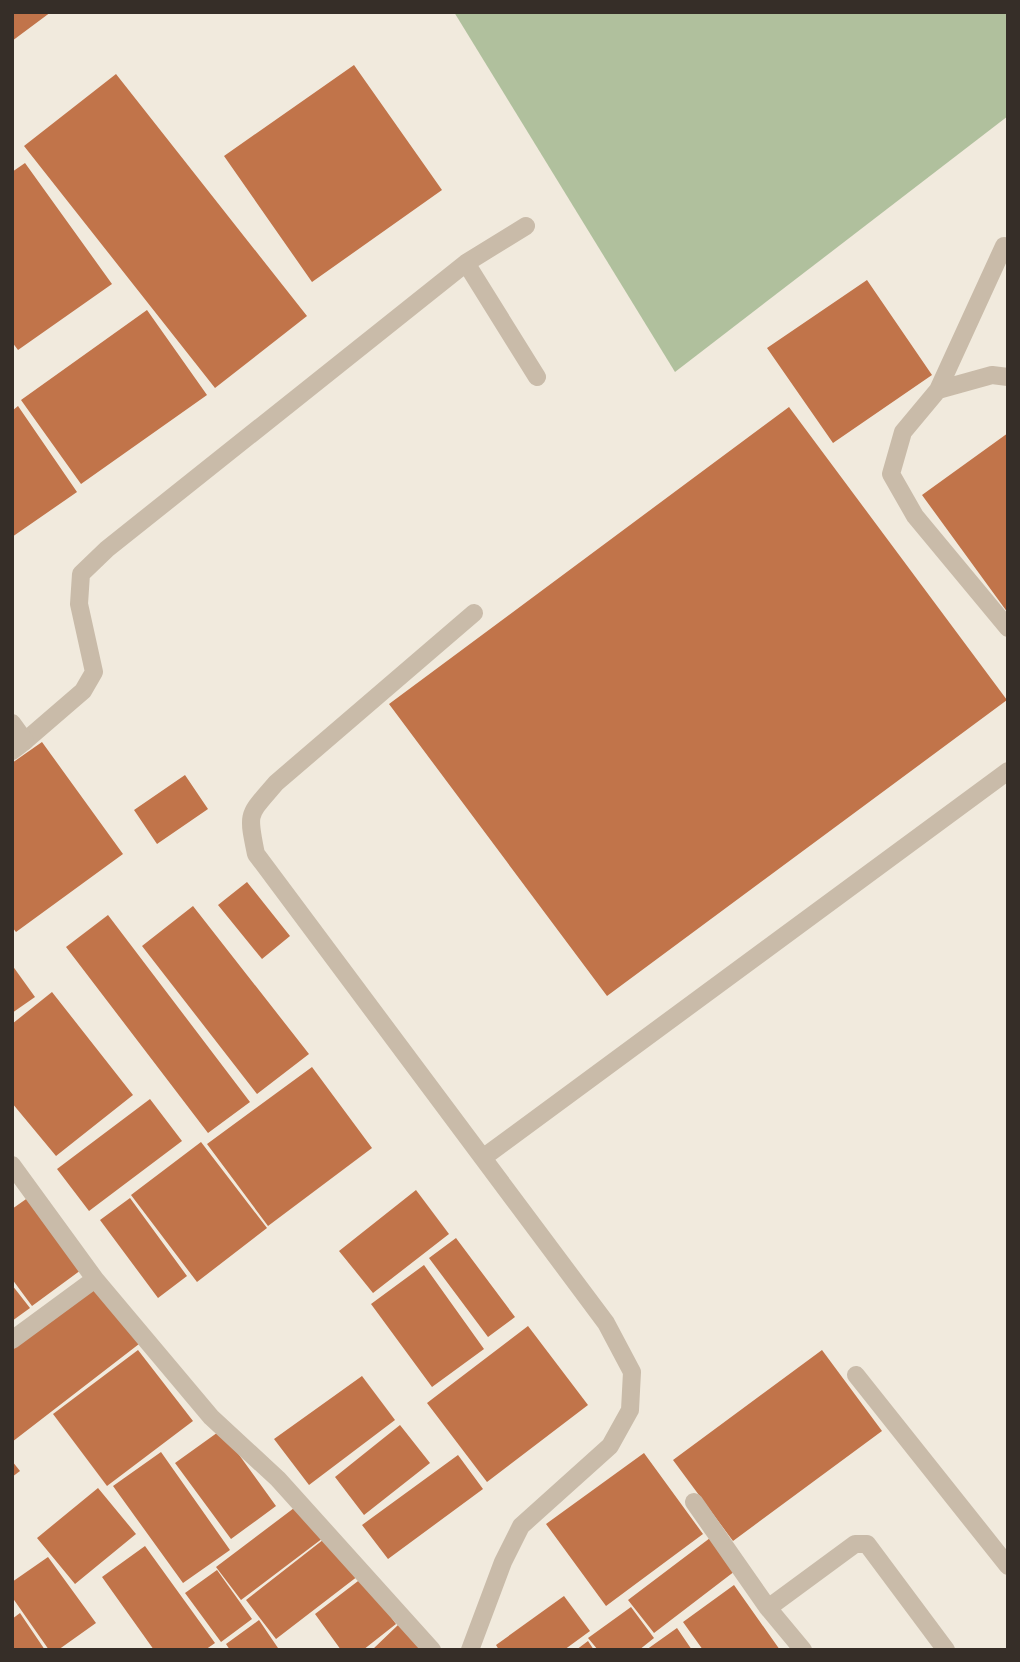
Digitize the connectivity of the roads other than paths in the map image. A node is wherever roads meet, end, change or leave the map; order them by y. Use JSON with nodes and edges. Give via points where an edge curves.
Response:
{"nodes":[{"id":1,"x":526,"y":226,"type":"dead end"},
{"id":2,"x":1004,"y":246,"type":"dead end"},
{"id":3,"x":466,"y":263,"type":"junction"},
{"id":4,"x":537,"y":377,"type":"dead end"},
{"id":5,"x":1008,"y":377,"type":"edge"},
{"id":6,"x":938,"y":390,"type":"junction"},
{"id":7,"x":474,"y":612,"type":"dead end"},
{"id":8,"x":1008,"y":628,"type":"edge"},
{"id":9,"x":12,"y":723,"type":"edge"},
{"id":10,"x":19,"y":746,"type":"edge"},
{"id":11,"x":1008,"y":771,"type":"edge"},
{"id":12,"x":484,"y":1157,"type":"junction"},
{"id":13,"x":12,"y":1165,"type":"edge"},
{"id":14,"x":94,"y":1279,"type":"junction"},
{"id":15,"x":12,"y":1340,"type":"edge"},
{"id":16,"x":856,"y":1375,"type":"dead end"},
{"id":17,"x":694,"y":1502,"type":"dead end"},
{"id":18,"x":1008,"y":1566,"type":"edge"},
{"id":19,"x":768,"y":1608,"type":"junction"},
{"id":20,"x":432,"y":1650,"type":"edge"},
{"id":21,"x":470,"y":1650,"type":"edge"},
{"id":22,"x":803,"y":1650,"type":"edge"},
{"id":23,"x":946,"y":1650,"type":"edge"}],
"edges":[{"from":1,"to":3,"type":"street"},
{"from":2,"to":6,"type":"street"},
{"from":3,"to":4,"type":"street"},
{"from":3,"to":10,"type":"street","via":[[81,574],[79,604],[94,673],[83,691]]},
{"from":5,"to":6,"type":"street","via":[[992,375]]},
{"from":6,"to":8,"type":"street","via":[[903,432],[891,474],[915,516]]},
{"from":7,"to":12,"type":"street","via":[[276,783],[250,819],[256,854]]},
{"from":9,"to":10,"type":"street"},
{"from":11,"to":12,"type":"street"},
{"from":12,"to":21,"type":"street","via":[[606,1323],[632,1372],[630,1410],[610,1446],[521,1526]]},
{"from":13,"to":14,"type":"street"},
{"from":14,"to":15,"type":"street"},
{"from":14,"to":20,"type":"street","via":[[211,1417],[278,1479]]},
{"from":16,"to":18,"type":"street"},
{"from":17,"to":19,"type":"street"},
{"from":19,"to":22,"type":"street"},
{"from":19,"to":23,"type":"street","via":[[855,1544],[867,1544]]}]}
